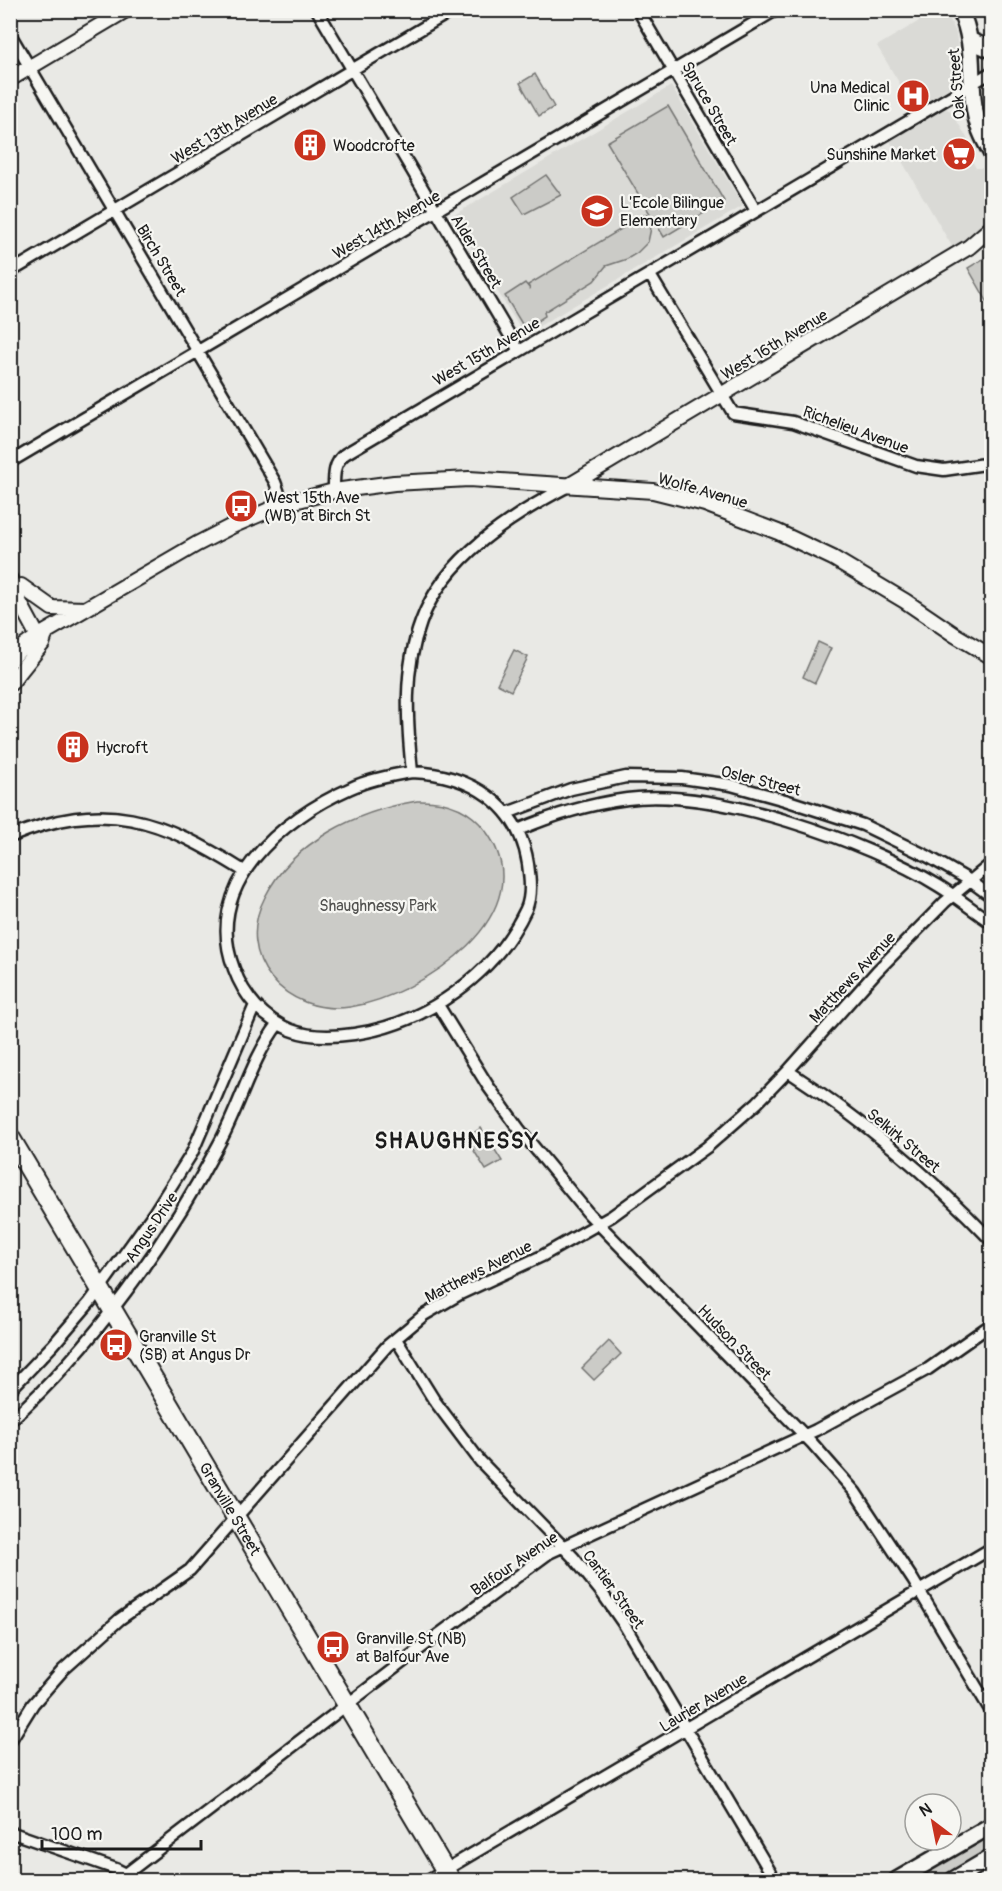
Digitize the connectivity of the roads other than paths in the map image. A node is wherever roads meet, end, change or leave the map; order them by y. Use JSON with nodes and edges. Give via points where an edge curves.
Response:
{"nodes":[{"id":1,"x":126,"y":10,"type":"edge"},
{"id":2,"x":317,"y":10,"type":"edge"},
{"id":3,"x":453,"y":10,"type":"edge"},
{"id":4,"x":638,"y":10,"type":"edge"},
{"id":5,"x":776,"y":10,"type":"edge"},
{"id":6,"x":960,"y":10,"type":"edge"},
{"id":7,"x":10,"y":34,"type":"edge"},
{"id":8,"x":971,"y":41,"type":"junction"},
{"id":9,"x":992,"y":50,"type":"edge"},
{"id":10,"x":30,"y":67,"type":"junction"},
{"id":11,"x":352,"y":70,"type":"junction"},
{"id":12,"x":674,"y":71,"type":"junction"},
{"id":13,"x":992,"y":72,"type":"edge"},
{"id":14,"x":10,"y":79,"type":"edge"},
{"id":15,"x":972,"y":83,"type":"junction"},
{"id":16,"x":992,"y":154,"type":"edge"},
{"id":17,"x":115,"y":211,"type":"junction"},
{"id":18,"x":756,"y":211,"type":"junction"},
{"id":19,"x":436,"y":212,"type":"junction"},
{"id":20,"x":992,"y":228,"type":"edge"},
{"id":21,"x":10,"y":273,"type":"edge"},
{"id":22,"x":650,"y":275,"type":"junction"},
{"id":23,"x":199,"y":350,"type":"junction"},
{"id":24,"x":519,"y":351,"type":"junction"},
{"id":25,"x":721,"y":395,"type":"junction"},
{"id":26,"x":10,"y":462,"type":"edge"},
{"id":27,"x":992,"y":463,"type":"edge"},
{"id":28,"x":570,"y":485,"type":"junction"},
{"id":29,"x":334,"y":491,"type":"junction"},
{"id":30,"x":283,"y":504,"type":"junction"},
{"id":31,"x":10,"y":573,"type":"edge"},
{"id":32,"x":16,"y":583,"type":"edge"},
{"id":33,"x":85,"y":609,"type":"junction"},
{"id":34,"x":42,"y":638,"type":"junction"},
{"id":35,"x":13,"y":655,"type":"edge"},
{"id":36,"x":992,"y":657,"type":"edge"},
{"id":37,"x":10,"y":684,"type":"edge"},
{"id":38,"x":412,"y":772,"type":"junction"},
{"id":39,"x":507,"y":813,"type":"junction"},
{"id":40,"x":518,"y":830,"type":"junction"},
{"id":41,"x":10,"y":837,"type":"edge"},
{"id":42,"x":992,"y":863,"type":"edge"},
{"id":43,"x":243,"y":871,"type":"junction"},
{"id":44,"x":969,"y":880,"type":"junction"},
{"id":45,"x":952,"y":896,"type":"junction"},
{"id":46,"x":992,"y":897,"type":"edge"},
{"id":47,"x":992,"y":923,"type":"edge"},
{"id":48,"x":255,"y":1005,"type":"junction"},
{"id":49,"x":438,"y":1005,"type":"junction"},
{"id":50,"x":278,"y":1024,"type":"junction"},
{"id":51,"x":788,"y":1071,"type":"junction"},
{"id":52,"x":10,"y":1137,"type":"edge"},
{"id":53,"x":598,"y":1224,"type":"junction"},
{"id":54,"x":992,"y":1241,"type":"edge"},
{"id":55,"x":100,"y":1288,"type":"junction"},
{"id":56,"x":113,"y":1309,"type":"junction"},
{"id":57,"x":992,"y":1324,"type":"edge"},
{"id":58,"x":396,"y":1339,"type":"junction"},
{"id":59,"x":10,"y":1390,"type":"edge"},
{"id":60,"x":10,"y":1421,"type":"edge"},
{"id":61,"x":805,"y":1435,"type":"junction"},
{"id":62,"x":237,"y":1519,"type":"junction"},
{"id":63,"x":563,"y":1547,"type":"junction"},
{"id":64,"x":992,"y":1548,"type":"edge"},
{"id":65,"x":919,"y":1590,"type":"junction"},
{"id":66,"x":347,"y":1705,"type":"junction"},
{"id":67,"x":992,"y":1713,"type":"edge"},
{"id":68,"x":685,"y":1730,"type":"junction"},
{"id":69,"x":10,"y":1741,"type":"edge"},
{"id":70,"x":992,"y":1825,"type":"edge"},
{"id":71,"x":10,"y":1832,"type":"edge"},
{"id":72,"x":992,"y":1857,"type":"edge"},
{"id":73,"x":448,"y":1876,"type":"edge"},
{"id":74,"x":128,"y":1877,"type":"edge"},
{"id":75,"x":428,"y":1881,"type":"edge"},
{"id":76,"x":776,"y":1881,"type":"edge"},
{"id":77,"x":897,"y":1881,"type":"edge"},
{"id":78,"x":953,"y":1881,"type":"edge"}],
"edges":[{"from":1,"to":10,"type":"street"},
{"from":2,"to":11,"type":"street","name":"Alder Street"},
{"from":3,"to":11,"type":"street","name":"West 13th Avenue"},
{"from":4,"to":12,"type":"street","name":"Spruce Street"},
{"from":5,"to":12,"type":"street","name":"West 14th Avenue"},
{"from":6,"to":8,"type":"main road","name":"Oak Street"},
{"from":7,"to":10,"type":"street","name":"Birch Street"},
{"from":8,"to":9,"type":"main road"},
{"from":8,"to":15,"type":"main road","name":"Oak Street"},
{"from":10,"to":14,"type":"street"},
{"from":10,"to":17,"type":"street","name":"Birch Street"},
{"from":11,"to":17,"type":"street","name":"West 13th Avenue"},
{"from":11,"to":19,"type":"street","name":"Alder Street"},
{"from":12,"to":18,"type":"street","name":"Spruce Street"},
{"from":12,"to":19,"type":"street","name":"West 14th Avenue"},
{"from":13,"to":15,"type":"street","name":"West 15th Avenue"},
{"from":15,"to":16,"type":"main road","name":"Oak Street","via":[[976,118]]},
{"from":15,"to":18,"type":"street","name":"West 15th Avenue"},
{"from":17,"to":21,"type":"street","name":"West 13th Avenue"},
{"from":17,"to":23,"type":"street","name":"Birch Street"},
{"from":18,"to":22,"type":"street","name":"West 15th Avenue"},
{"from":19,"to":23,"type":"street","name":"West 14th Avenue"},
{"from":19,"to":24,"type":"street","name":"Alder Street"},
{"from":20,"to":25,"type":"street","name":"West 16th Avenue","via":[[969,247]]},
{"from":22,"to":24,"type":"street","name":"West 15th Avenue"},
{"from":22,"to":25,"type":"street","name":"Richelieu Avenue"},
{"from":23,"to":26,"type":"street","name":"West 14th Avenue"},
{"from":23,"to":30,"type":"street","name":"Birch Street","via":[[275,482]]},
{"from":24,"to":29,"type":"street","name":"West 15th Avenue","via":[[345,454],[335,470]]},
{"from":25,"to":27,"type":"street","name":"Richelieu Avenue","via":[[737,415],[793,422],[916,466],[944,470]]},
{"from":25,"to":28,"type":"street","name":"West 16th Avenue"},
{"from":28,"to":29,"type":"street","name":"Wolfe Avenue","via":[[460,480]]},
{"from":28,"to":36,"type":"street","name":"Wolfe Avenue","via":[[676,495],[769,528],[861,573]]},
{"from":28,"to":38,"type":"street","via":[[529,507],[474,548],[434,595],[421,621],[411,659],[407,697]]},
{"from":29,"to":30,"type":"street"},
{"from":30,"to":33,"type":"street","via":[[206,540]]},
{"from":31,"to":32,"type":"street"},
{"from":32,"to":33,"type":"street","via":[[52,608]]},
{"from":32,"to":34,"type":"street"},
{"from":33,"to":34,"type":"street"},
{"from":34,"to":35,"type":"street"},
{"from":34,"to":37,"type":"street"},
{"from":38,"to":39,"type":"street","via":[[432,772],[466,783],[489,795]]},
{"from":38,"to":43,"type":"street","via":[[352,787],[305,812],[272,839]]},
{"from":39,"to":40,"type":"street"},
{"from":39,"to":44,"type":"street","name":"Osler Street","via":[[571,789],[626,777],[692,779],[731,785],[863,825]]},
{"from":40,"to":45,"type":"street","name":"Osler Street","via":[[579,808],[629,799],[679,798],[780,819],[855,845],[919,875]]},
{"from":40,"to":49,"type":"street","via":[[531,883],[527,907],[505,943],[480,971]]},
{"from":41,"to":43,"type":"street","via":[[51,823],[119,816],[181,835]]},
{"from":42,"to":44,"type":"street","name":"Matthews Avenue"},
{"from":43,"to":48,"type":"street","via":[[231,898],[226,927],[228,955],[238,980]]},
{"from":44,"to":45,"type":"street","name":"Matthews Avenue"},
{"from":44,"to":46,"type":"street","name":"Osler Street"},
{"from":45,"to":47,"type":"street","name":"Osler Street"},
{"from":45,"to":51,"type":"street","name":"Matthews Avenue","via":[[877,971]]},
{"from":48,"to":50,"type":"street"},
{"from":48,"to":55,"type":"street","name":"Angus Drive","via":[[192,1153]]},
{"from":49,"to":50,"type":"street","via":[[376,1031],[333,1037],[299,1033]]},
{"from":49,"to":53,"type":"street","name":"Hudson Street","via":[[519,1129]]},
{"from":50,"to":56,"type":"street","name":"Angus Drive","via":[[262,1045],[221,1140],[184,1207]]},
{"from":51,"to":53,"type":"street","name":"Matthews Avenue","via":[[708,1148]]},
{"from":51,"to":54,"type":"street","name":"Selkirk Street","via":[[926,1176]]},
{"from":52,"to":55,"type":"highway","name":"Granville Street"},
{"from":53,"to":58,"type":"street","name":"Matthews Avenue","via":[[542,1256],[460,1294],[424,1315]]},
{"from":53,"to":61,"type":"street","name":"Hudson Street"},
{"from":55,"to":56,"type":"highway","name":"Granville Street"},
{"from":55,"to":59,"type":"street","name":"Angus Drive"},
{"from":56,"to":60,"type":"street","name":"Angus Drive","via":[[39,1395]]},
{"from":56,"to":62,"type":"highway","name":"Granville Street"},
{"from":57,"to":61,"type":"street","name":"Balfour Avenue","via":[[927,1369]]},
{"from":58,"to":62,"type":"street","name":"Matthews Avenue"},
{"from":58,"to":63,"type":"street","name":"Cartier Street","via":[[434,1400],[480,1461]]},
{"from":61,"to":63,"type":"street","name":"Balfour Avenue"},
{"from":61,"to":65,"type":"street","name":"Hudson Street","via":[[855,1492]]},
{"from":62,"to":66,"type":"highway","name":"Granville Street"},
{"from":62,"to":69,"type":"street","name":"Matthews Avenue","via":[[190,1570],[120,1619],[63,1670],[33,1704]]},
{"from":63,"to":66,"type":"street","name":"Balfour Avenue","via":[[549,1553]]},
{"from":63,"to":68,"type":"street","name":"Cartier Street","via":[[625,1626]]},
{"from":64,"to":65,"type":"street","name":"Laurier Avenue"},
{"from":65,"to":67,"type":"street","name":"Hudson Street"},
{"from":65,"to":68,"type":"street","name":"Laurier Avenue"},
{"from":66,"to":73,"type":"highway","name":"Granville Street"},
{"from":66,"to":74,"type":"street","name":"Balfour Avenue"},
{"from":68,"to":73,"type":"street","name":"Laurier Avenue"},
{"from":68,"to":76,"type":"street","name":"Cartier Street"},
{"from":70,"to":77,"type":"main road"},
{"from":71,"to":74,"type":"street","via":[[116,1869]]},
{"from":72,"to":78,"type":"main road"},
{"from":73,"to":75,"type":"street","name":"Laurier Avenue"}]}
